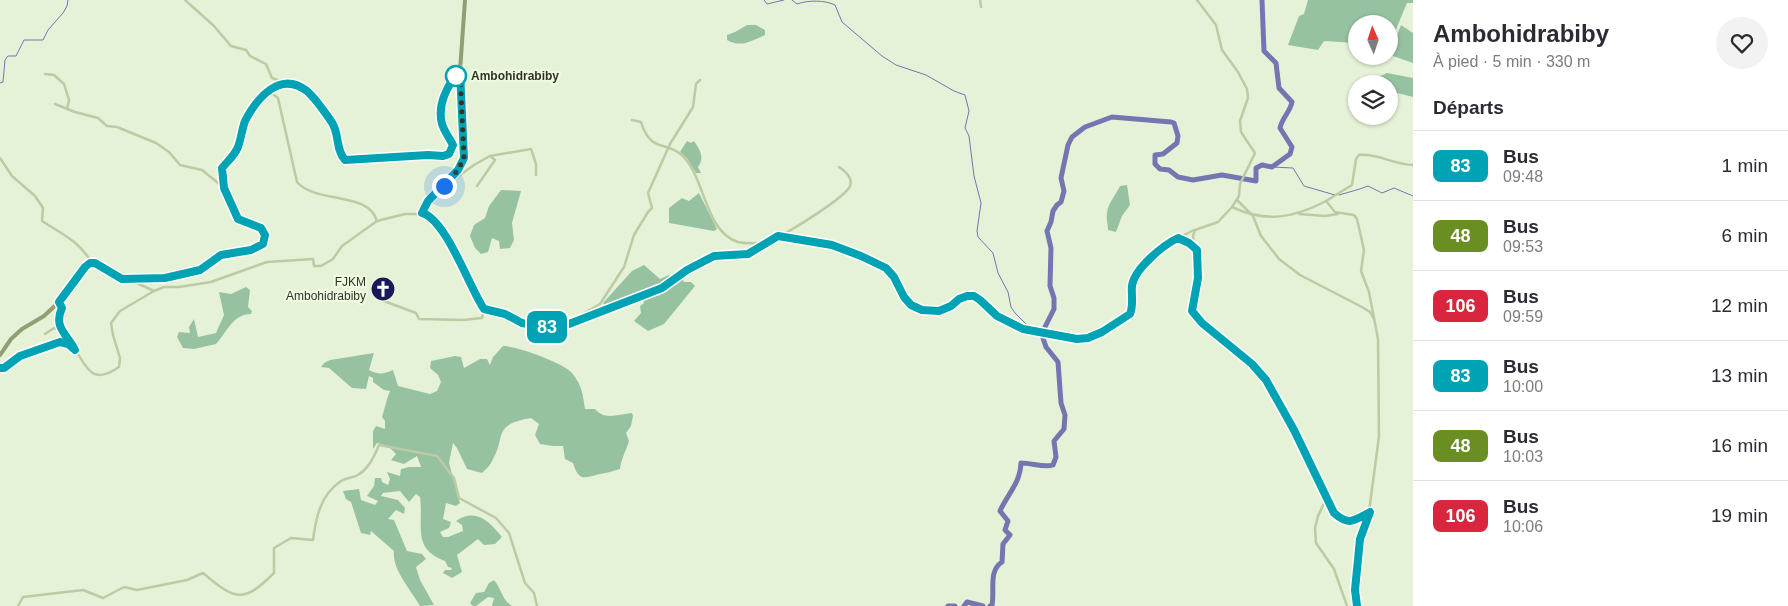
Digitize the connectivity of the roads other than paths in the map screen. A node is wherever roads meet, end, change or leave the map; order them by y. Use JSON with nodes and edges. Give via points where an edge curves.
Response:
{"nodes":[{"id":1,"x":185,"y":0,"type":"edge"},
{"id":2,"x":465,"y":0,"type":"edge"},
{"id":3,"x":980,"y":0,"type":"edge"},
{"id":4,"x":1198,"y":0,"type":"edge"},
{"id":5,"x":981,"y":7,"type":"dead end"},
{"id":6,"x":460,"y":71,"type":"junction"},
{"id":7,"x":45,"y":74,"type":"dead end"},
{"id":8,"x":700,"y":80,"type":"dead end"},
{"id":9,"x":286,"y":83,"type":"junction"},
{"id":10,"x":268,"y":90,"type":"junction"},
{"id":11,"x":55,"y":104,"type":"dead end"},
{"id":12,"x":67,"y":109,"type":"junction"},
{"id":13,"x":632,"y":120,"type":"dead end"},
{"id":14,"x":669,"y":149,"type":"junction"},
{"id":15,"x":490,"y":156,"type":"junction"},
{"id":16,"x":0,"y":158,"type":"edge"},
{"id":17,"x":1413,"y":165,"type":"edge"},
{"id":18,"x":839,"y":167,"type":"dead end"},
{"id":19,"x":536,"y":175,"type":"dead end"},
{"id":20,"x":444,"y":186,"type":"junction"},
{"id":21,"x":477,"y":186,"type":"dead end"},
{"id":22,"x":224,"y":188,"type":"junction"},
{"id":23,"x":1237,"y":200,"type":"junction"},
{"id":24,"x":1326,"y":200,"type":"junction"},
{"id":25,"x":1232,"y":207,"type":"junction"},
{"id":26,"x":422,"y":213,"type":"junction"},
{"id":27,"x":1298,"y":214,"type":"junction"},
{"id":28,"x":1340,"y":214,"type":"junction"},
{"id":29,"x":1253,"y":216,"type":"junction"},
{"id":30,"x":377,"y":221,"type":"junction"},
{"id":31,"x":1195,"y":230,"type":"junction"},
{"id":32,"x":778,"y":236,"type":"junction"},
{"id":33,"x":1178,"y":238,"type":"junction"},
{"id":34,"x":765,"y":243,"type":"junction"},
{"id":35,"x":1197,"y":250,"type":"junction"},
{"id":36,"x":92,"y":263,"type":"junction"},
{"id":37,"x":127,"y":279,"type":"junction"},
{"id":38,"x":392,"y":283,"type":"dead end"},
{"id":39,"x":154,"y":291,"type":"junction"},
{"id":40,"x":59,"y":302,"type":"junction"},
{"id":41,"x":484,"y":309,"type":"junction"},
{"id":42,"x":1375,"y":320,"type":"junction"},
{"id":43,"x":562,"y":326,"type":"junction"},
{"id":44,"x":63,"y":331,"type":"junction"},
{"id":45,"x":44,"y":334,"type":"dead end"},
{"id":46,"x":75,"y":350,"type":"junction"},
{"id":47,"x":0,"y":355,"type":"edge"},
{"id":48,"x":0,"y":368,"type":"edge"},
{"id":49,"x":1327,"y":497,"type":"junction"},
{"id":50,"x":1370,"y":512,"type":"junction"},
{"id":51,"x":18,"y":606,"type":"edge"},
{"id":52,"x":537,"y":606,"type":"edge"},
{"id":53,"x":1347,"y":606,"type":"edge"},
{"id":54,"x":1357,"y":606,"type":"edge"}],
"edges":[{"from":1,"to":9,"type":"street","via":[[231,46],[246,50],[250,56],[266,64],[272,78]]},
{"from":2,"to":6,"type":"main road"},
{"from":3,"to":5,"type":"street"},
{"from":4,"to":23,"type":"street","via":[[1216,25],[1222,50],[1248,92],[1240,121],[1241,132],[1255,153],[1240,184]]},
{"from":6,"to":9,"type":"main road","via":[[440,106],[442,126],[453,145],[449,154],[443,156],[345,160],[340,155],[334,125],[308,92]]},
{"from":6,"to":20,"type":"street","via":[[464,158]]},
{"from":7,"to":12,"type":"street","via":[[54,75],[64,84],[69,100]]},
{"from":8,"to":14,"type":"street","via":[[696,84],[692,107]]},
{"from":9,"to":10,"type":"main road"},
{"from":10,"to":22,"type":"main road","via":[[244,123],[238,149],[222,168]]},
{"from":10,"to":30,"type":"street","via":[[278,98],[297,182],[330,197],[364,205],[374,213]]},
{"from":11,"to":12,"type":"street"},
{"from":12,"to":22,"type":"street","via":[[98,118],[107,126],[156,143],[180,165],[202,170]]},
{"from":13,"to":14,"type":"street","via":[[641,122],[652,142]]},
{"from":14,"to":34,"type":"street","via":[[687,163],[722,232],[738,242]]},
{"from":14,"to":43,"type":"street","via":[[648,193],[652,208],[634,235],[618,279],[600,304]]},
{"from":15,"to":19,"type":"street","via":[[530,149]]},
{"from":15,"to":20,"type":"street"},
{"from":15,"to":21,"type":"street","via":[[495,160]]},
{"from":16,"to":36,"type":"street","via":[[12,176],[35,196],[43,208],[42,221],[76,242]]},
{"from":17,"to":24,"type":"street","via":[[1359,155],[1352,185]]},
{"from":18,"to":32,"type":"street","via":[[850,177],[848,189],[822,210]]},
{"from":20,"to":26,"type":"street","via":[[428,201]]},
{"from":22,"to":37,"type":"main road","via":[[238,219],[261,228],[265,235],[263,244],[221,255],[200,270],[180,276]]},
{"from":23,"to":25,"type":"street"},
{"from":23,"to":29,"type":"street"},
{"from":24,"to":27,"type":"street"},
{"from":24,"to":28,"type":"street","via":[[1332,210]]},
{"from":25,"to":29,"type":"street"},
{"from":25,"to":31,"type":"street","via":[[1218,222]]},
{"from":26,"to":30,"type":"street"},
{"from":26,"to":41,"type":"street","via":[[427,214],[446,237]]},
{"from":27,"to":28,"type":"street"},
{"from":27,"to":29,"type":"street","via":[[1290,213],[1278,218]]},
{"from":28,"to":42,"type":"street","via":[[1352,214],[1357,219],[1364,250],[1361,272]]},
{"from":29,"to":42,"type":"street","via":[[1261,236],[1279,259],[1300,275],[1370,312]]},
{"from":30,"to":39,"type":"street","via":[[321,266],[314,266],[313,259],[267,262],[211,282]]},
{"from":31,"to":33,"type":"street"},
{"from":31,"to":35,"type":"street","via":[[1193,236]]},
{"from":32,"to":33,"type":"street","via":[[832,245],[886,268],[904,297],[922,310],[939,311],[959,299],[974,296],[997,316],[1023,329],[1077,339],[1102,332],[1130,314],[1132,284],[1138,272],[1164,246]]},
{"from":32,"to":34,"type":"street"},
{"from":33,"to":35,"type":"street"},
{"from":34,"to":43,"type":"street","via":[[748,254],[714,256],[662,288]]},
{"from":35,"to":49,"type":"street","via":[[1198,278],[1192,311],[1266,380]]},
{"from":36,"to":37,"type":"main road"},
{"from":36,"to":40,"type":"main road","via":[[85,267]]},
{"from":37,"to":39,"type":"street"},
{"from":38,"to":41,"type":"street","via":[[384,301],[416,313],[420,319],[482,318]]},
{"from":39,"to":46,"type":"street","via":[[120,311],[111,324],[120,358],[119,367],[110,373],[100,374],[88,370]]},
{"from":40,"to":44,"type":"street","via":[[62,308],[58,317]]},
{"from":40,"to":47,"type":"main road","via":[[22,329]]},
{"from":41,"to":43,"type":"street","via":[[505,314],[522,323],[556,329]]},
{"from":42,"to":50,"type":"street","via":[[1379,436]]},
{"from":44,"to":45,"type":"street","via":[[54,328]]},
{"from":44,"to":46,"type":"street"},
{"from":46,"to":48,"type":"street","via":[[60,342],[20,356]]},
{"from":49,"to":50,"type":"street","via":[[1334,513],[1343,521],[1350,522]]},
{"from":49,"to":53,"type":"street","via":[[1315,528],[1316,543],[1334,569]]},
{"from":50,"to":54,"type":"street","via":[[1360,539],[1355,590]]},
{"from":51,"to":52,"type":"street","via":[[23,597],[83,590],[103,598],[124,587],[137,590],[187,580],[203,573],[230,593],[253,592],[274,573],[274,548],[291,538],[313,540],[323,501],[340,482],[357,475],[373,461],[379,445],[437,456],[454,478],[459,498],[496,518],[509,533],[525,583],[534,593]]}]}
